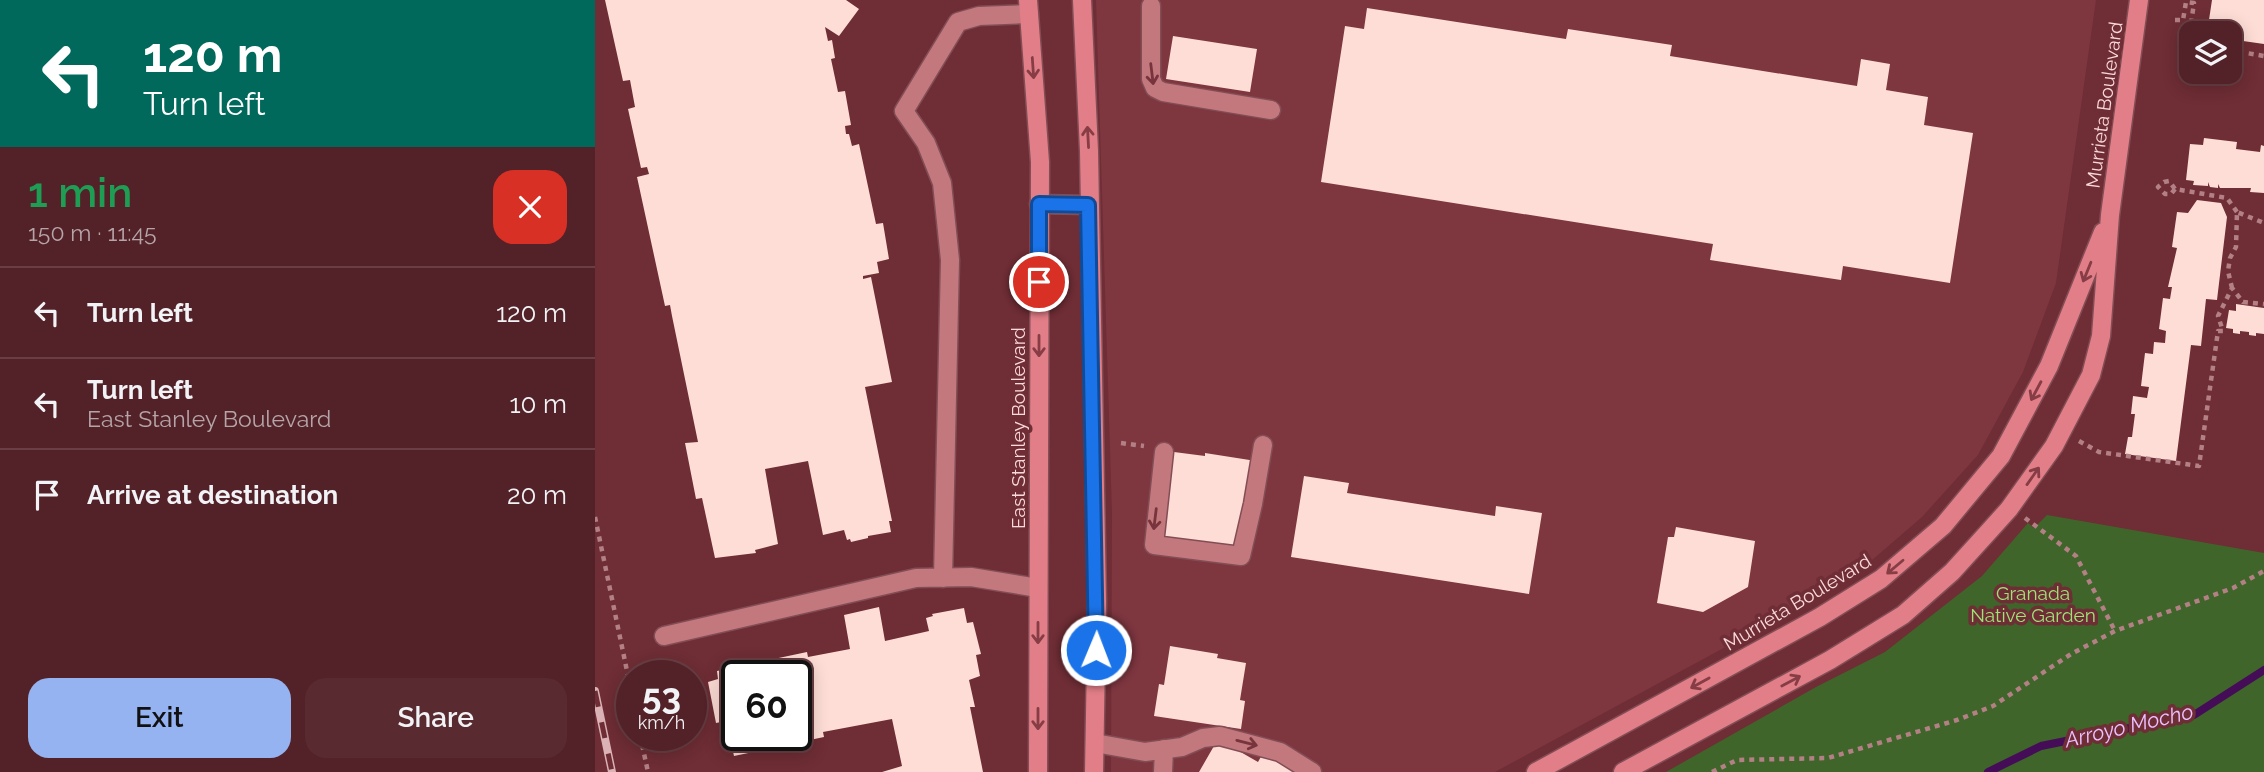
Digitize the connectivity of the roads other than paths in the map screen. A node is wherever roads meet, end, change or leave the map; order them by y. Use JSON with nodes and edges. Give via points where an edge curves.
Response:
{"nodes":[{"id":1,"x":1082,"y":0,"type":"edge"},
{"id":2,"x":2139,"y":0,"type":"edge"},
{"id":3,"x":1151,"y":6,"type":"dead end"},
{"id":4,"x":1029,"y":7,"type":"edge"},
{"id":5,"x":1271,"y":110,"type":"dead end"},
{"id":6,"x":1039,"y":204,"type":"junction"},
{"id":7,"x":1088,"y":205,"type":"junction"},
{"id":8,"x":2110,"y":215,"type":"junction"},
{"id":9,"x":1263,"y":445,"type":"dead end"},
{"id":10,"x":1164,"y":452,"type":"dead end"},
{"id":11,"x":943,"y":578,"type":"junction"},
{"id":12,"x":1038,"y":588,"type":"junction"},
{"id":13,"x":664,"y":636,"type":"dead end"},
{"id":14,"x":1095,"y":743,"type":"junction"},
{"id":15,"x":1173,"y":748,"type":"junction"},
{"id":16,"x":1038,"y":772,"type":"edge"},
{"id":17,"x":1094,"y":772,"type":"edge"},
{"id":18,"x":1163,"y":772,"type":"edge"},
{"id":19,"x":1312,"y":772,"type":"edge"},
{"id":20,"x":1536,"y":772,"type":"edge"},
{"id":21,"x":1623,"y":772,"type":"edge"}],
"edges":[{"from":7,"to":1,"type":"main road","one_way":true},
{"from":2,"to":8,"type":"main road","name":"Murrieta Boulevard"},
{"from":3,"to":5,"type":"lane","one_way":true,"via":[[1151,79],[1155,88]]},
{"from":4,"to":6,"type":"main road","name":"East Stanley Boulevard","one_way":true},
{"from":4,"to":11,"type":"lane","via":[[958,22],[904,111],[926,143],[942,183],[950,260]]},
{"from":6,"to":7,"type":"lane"},
{"from":6,"to":12,"type":"main road","name":"East Stanley Boulevard","one_way":true},
{"from":7,"to":14,"type":"main road","via":[[1097,602]]},
{"from":8,"to":20,"type":"main road","name":"Murrieta Boulevard","one_way":true,"via":[[2049,366],[2000,456],[1943,526],[1881,579],[1820,617]]},
{"from":21,"to":8,"type":"main road","name":"Murrieta Boulevard","one_way":true,"via":[[1830,660],[1903,615],[1952,572],[2009,509],[2054,446],[2091,375],[2101,336]]},
{"from":10,"to":9,"type":"lane","one_way":true,"via":[[1154,545],[1241,556]]},
{"from":11,"to":12,"type":"lane","via":[[971,577]]},
{"from":11,"to":13,"type":"lane","via":[[916,578]]},
{"from":12,"to":16,"type":"main road","name":"East Stanley Boulevard","one_way":true},
{"from":14,"to":15,"type":"lane","via":[[1145,752]]},
{"from":14,"to":17,"type":"main road"},
{"from":15,"to":18,"type":"lane"},
{"from":15,"to":19,"type":"lane","one_way":true,"via":[[1220,736],[1280,752]]}]}
